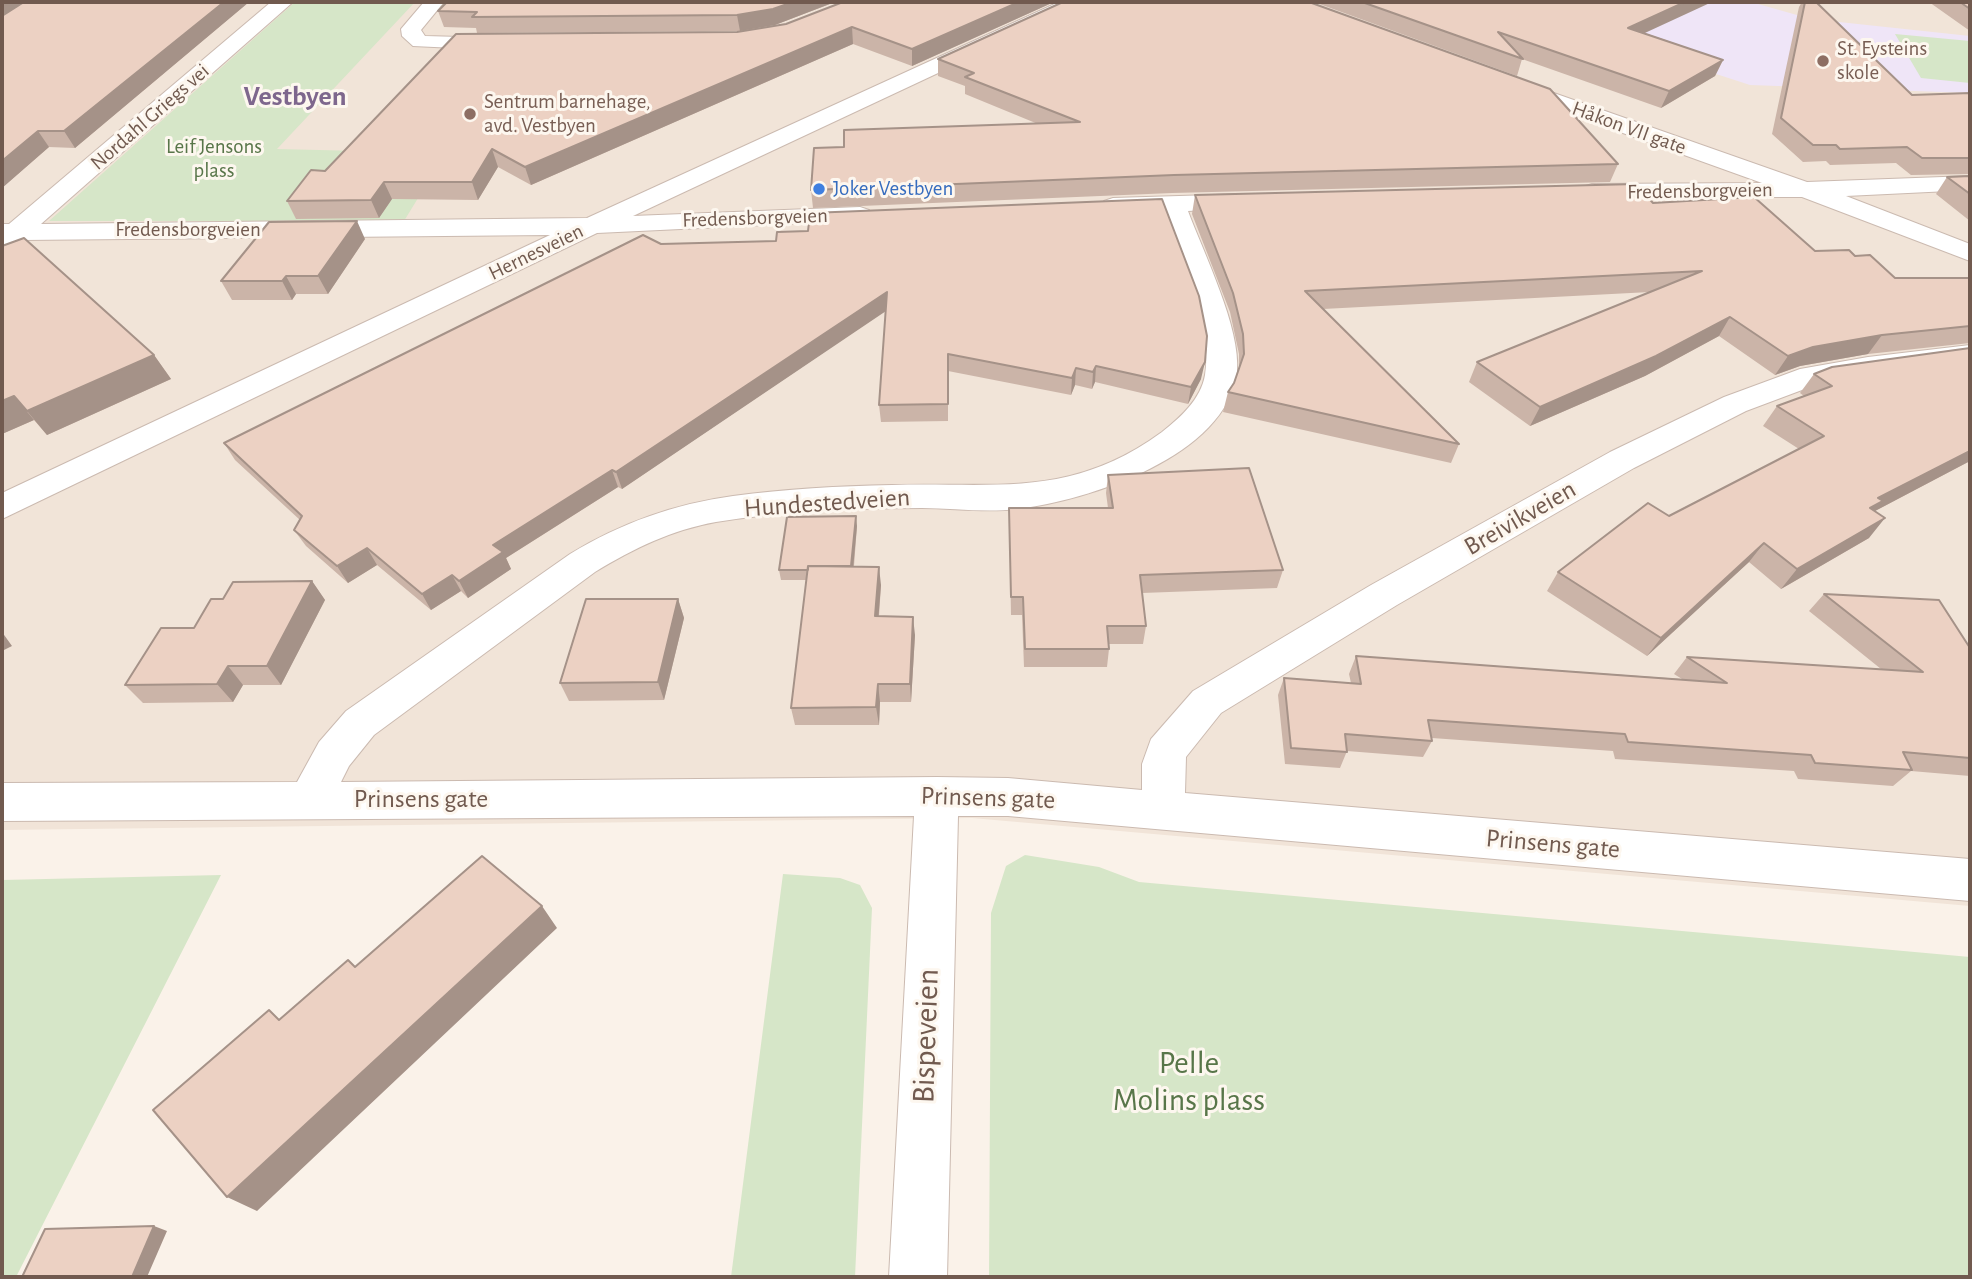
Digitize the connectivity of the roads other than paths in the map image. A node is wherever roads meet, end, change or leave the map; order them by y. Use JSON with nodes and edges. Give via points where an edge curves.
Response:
{"nodes":[{"id":1,"x":283,"y":2,"type":"edge"},
{"id":2,"x":434,"y":2,"type":"edge"},
{"id":3,"x":1074,"y":2,"type":"edge"},
{"id":4,"x":517,"y":43,"type":"edge"},
{"id":5,"x":1496,"y":80,"type":"edge"},
{"id":6,"x":1970,"y":183,"type":"edge"},
{"id":7,"x":1800,"y":190,"type":"junction"},
{"id":8,"x":1570,"y":193,"type":"edge"},
{"id":9,"x":1268,"y":201,"type":"edge"},
{"id":10,"x":1172,"y":204,"type":"junction"},
{"id":11,"x":1089,"y":207,"type":"edge"},
{"id":12,"x":884,"y":214,"type":"edge"},
{"id":13,"x":589,"y":227,"type":"junction"},
{"id":14,"x":7,"y":236,"type":"edge"},
{"id":15,"x":1970,"y":253,"type":"edge"},
{"id":16,"x":1970,"y":354,"type":"edge"},
{"id":17,"x":2,"y":507,"type":"edge"},
{"id":18,"x":937,"y":795,"type":"junction"},
{"id":19,"x":310,"y":799,"type":"junction"},
{"id":20,"x":2,"y":802,"type":"edge"},
{"id":21,"x":1163,"y":809,"type":"junction"},
{"id":22,"x":1970,"y":880,"type":"edge"},
{"id":23,"x":918,"y":1277,"type":"edge"}],
"edges":[{"from":1,"to":14,"type":"street","name":"Nordahl Griegs vei"},
{"from":2,"to":4,"type":"street","via":[[411,29],[420,42]]},
{"from":3,"to":13,"type":"street","name":"Hernesveien"},
{"from":5,"to":7,"type":"street","name":"Håkon VII gate"},
{"from":6,"to":7,"type":"street","name":"Fredensborgveien"},
{"from":7,"to":8,"type":"street","name":"Fredensborgveien"},
{"from":7,"to":15,"type":"street","name":"Håkon VII gate"},
{"from":9,"to":10,"type":"street"},
{"from":10,"to":11,"type":"street"},
{"from":10,"to":19,"type":"street","name":"Hundestedveien","via":[[1222,349],[1219,382],[1208,407],[1178,438],[1135,464],[1078,486],[1015,498],[813,500],[712,511],[657,525],[561,578],[360,723],[334,754]]},
{"from":12,"to":13,"type":"street","name":"Fredensborgveien"},
{"from":13,"to":14,"type":"street","name":"Fredensborgveien"},
{"from":13,"to":17,"type":"street","name":"Hernesveien"},
{"from":16,"to":21,"type":"street","name":"Breivikveien","via":[[1811,376],[1735,404],[1610,467],[1207,702],[1166,751]]},
{"from":18,"to":19,"type":"street","name":"Prinsens gate"},
{"from":18,"to":21,"type":"street","name":"Prinsens gate"},
{"from":18,"to":23,"type":"street","name":"Bispeveien"},
{"from":19,"to":20,"type":"street","name":"Prinsens gate"},
{"from":21,"to":22,"type":"street","name":"Prinsens gate"}]}
